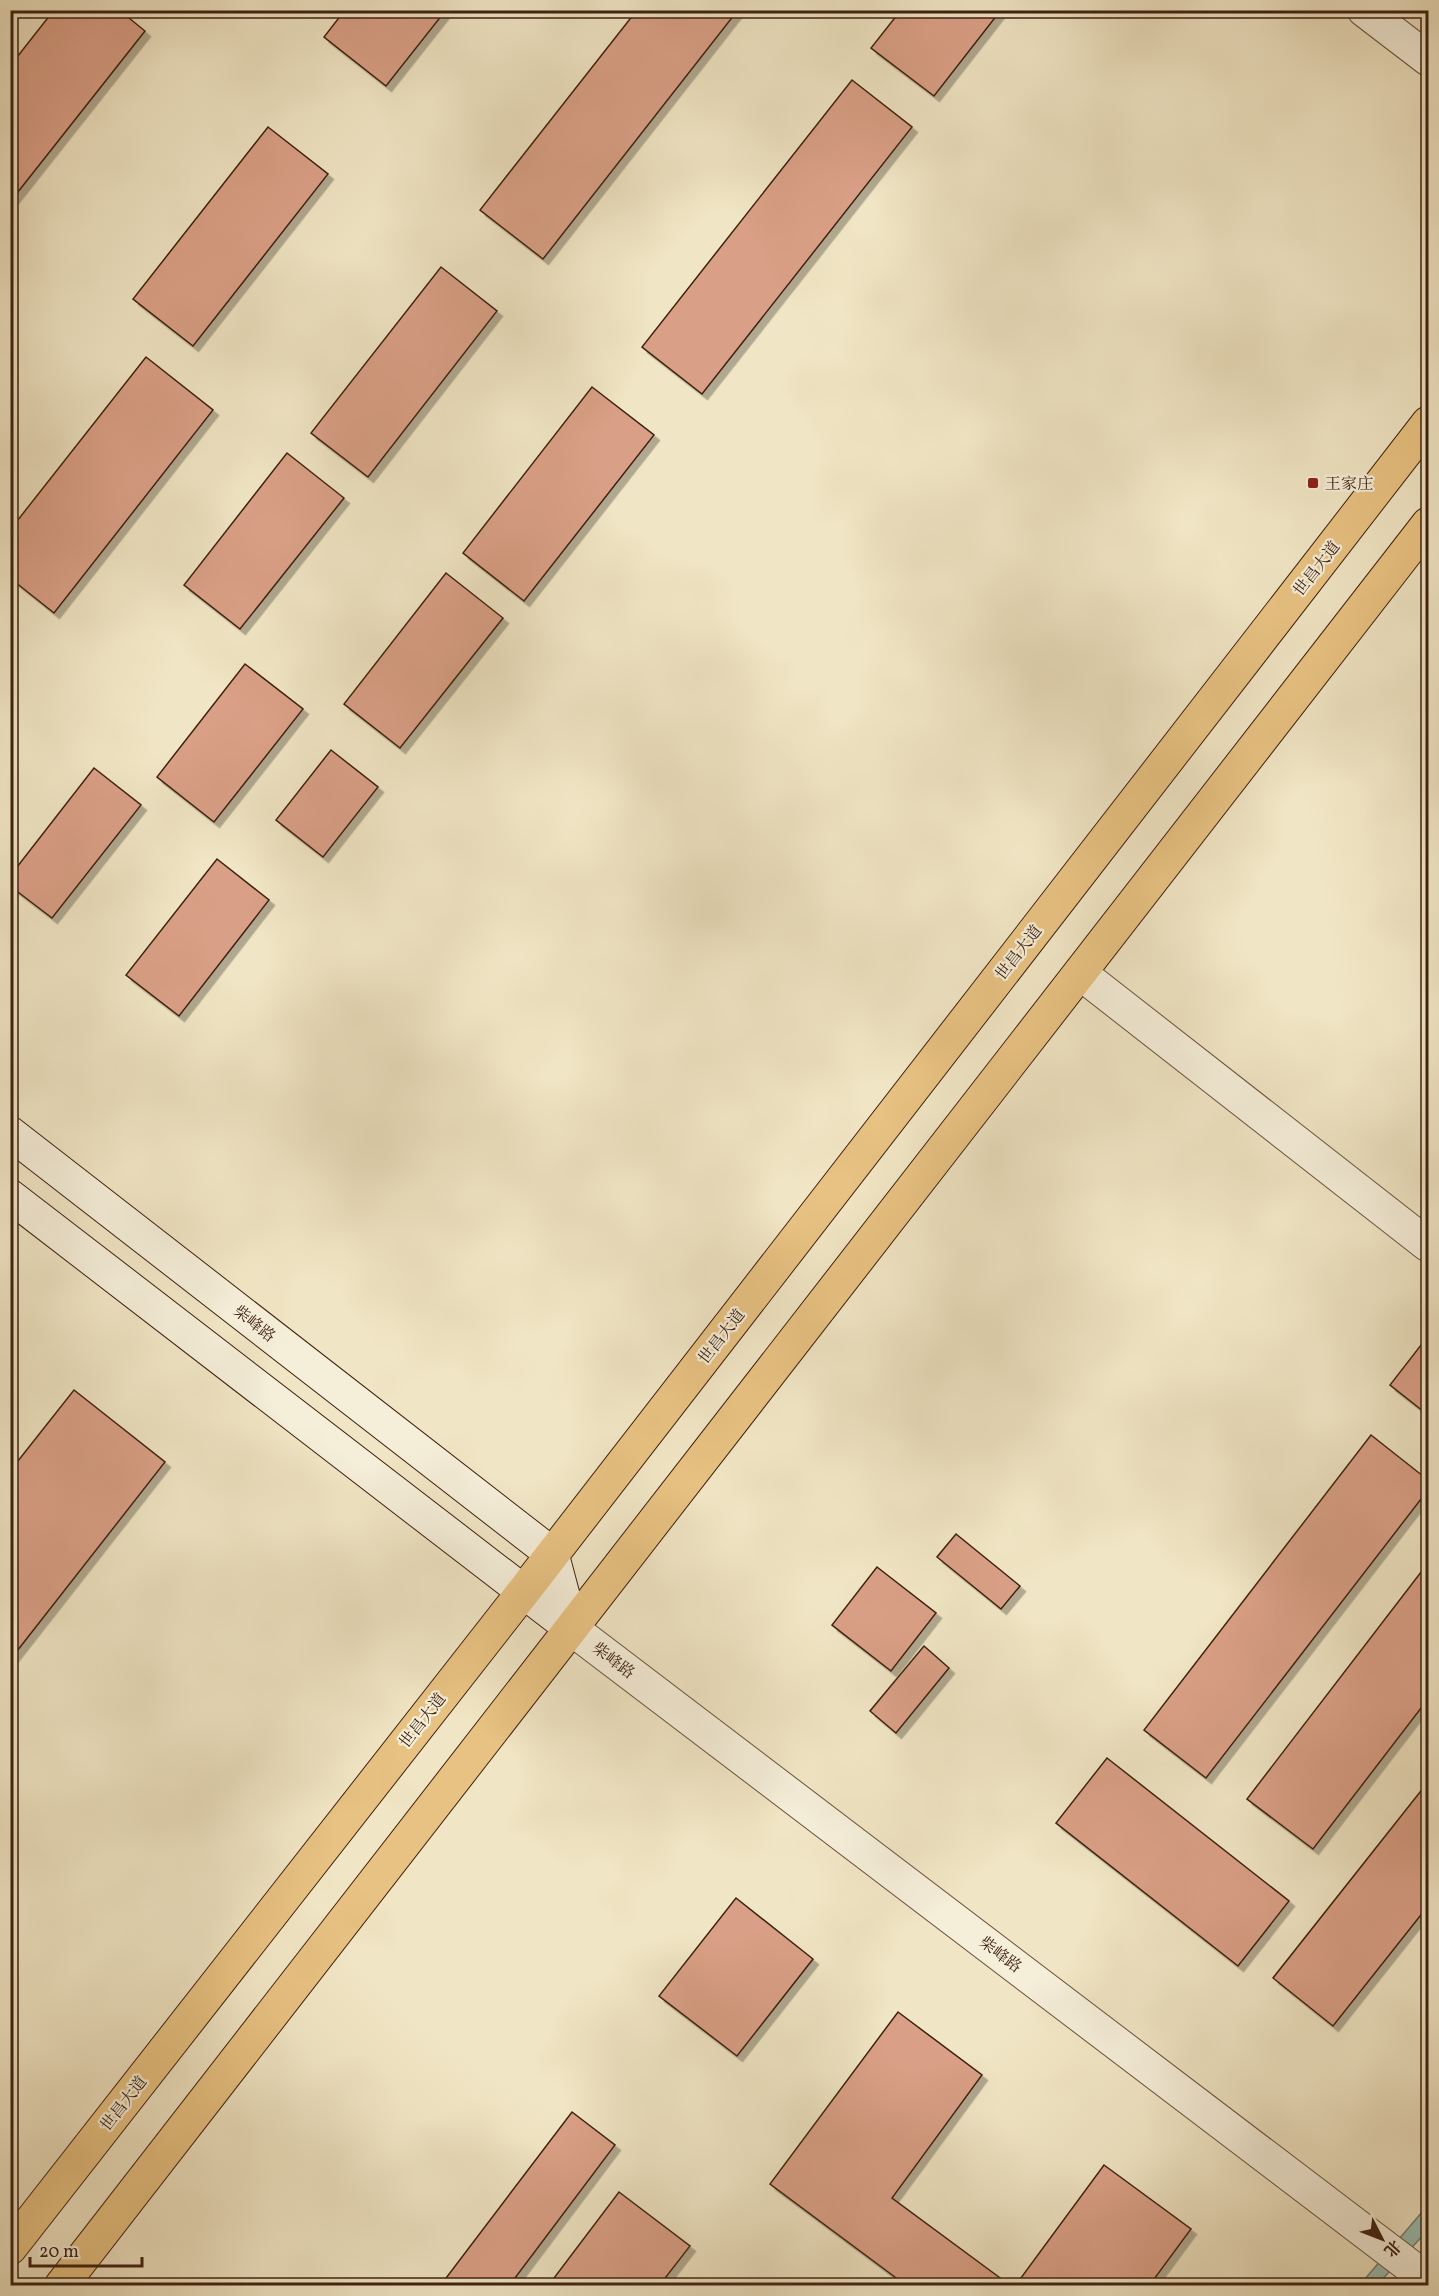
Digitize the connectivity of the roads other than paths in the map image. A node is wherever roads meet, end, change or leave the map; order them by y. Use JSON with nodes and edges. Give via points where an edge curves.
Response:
{"nodes":[{"id":1,"x":1364,"y":10,"type":"edge"},
{"id":2,"x":1428,"y":59,"type":"edge"},
{"id":3,"x":1428,"y":423,"type":"edge"},
{"id":4,"x":1428,"y":524,"type":"edge"},
{"id":5,"x":1080,"y":973,"type":"junction"},
{"id":6,"x":10,"y":1133,"type":"edge"},
{"id":7,"x":10,"y":1196,"type":"edge"},
{"id":8,"x":1428,"y":1245,"type":"edge"},
{"id":9,"x":552,"y":1554,"type":"junction"},
{"id":10,"x":524,"y":1591,"type":"junction"},
{"id":11,"x":572,"y":1629,"type":"junction"},
{"id":12,"x":10,"y":2248,"type":"edge"},
{"id":13,"x":1419,"y":2273,"type":"edge"},
{"id":14,"x":61,"y":2286,"type":"edge"}],
"edges":[{"from":1,"to":2,"type":"street"},
{"from":3,"to":9,"type":"main road","name":"世昌大道"},
{"from":4,"to":5,"type":"main road"},
{"from":5,"to":8,"type":"street"},
{"from":5,"to":11,"type":"main road"},
{"from":6,"to":9,"type":"street","name":"柴峰路"},
{"from":7,"to":10,"type":"street","name":"柴峰路"},
{"from":9,"to":10,"type":"main road","name":"世昌大道"},
{"from":9,"to":11,"type":"street"},
{"from":10,"to":11,"type":"street","name":"柴峰路"},
{"from":10,"to":12,"type":"main road","name":"世昌大道"},
{"from":11,"to":13,"type":"street","name":"柴峰路"},
{"from":11,"to":14,"type":"main road"}]}
